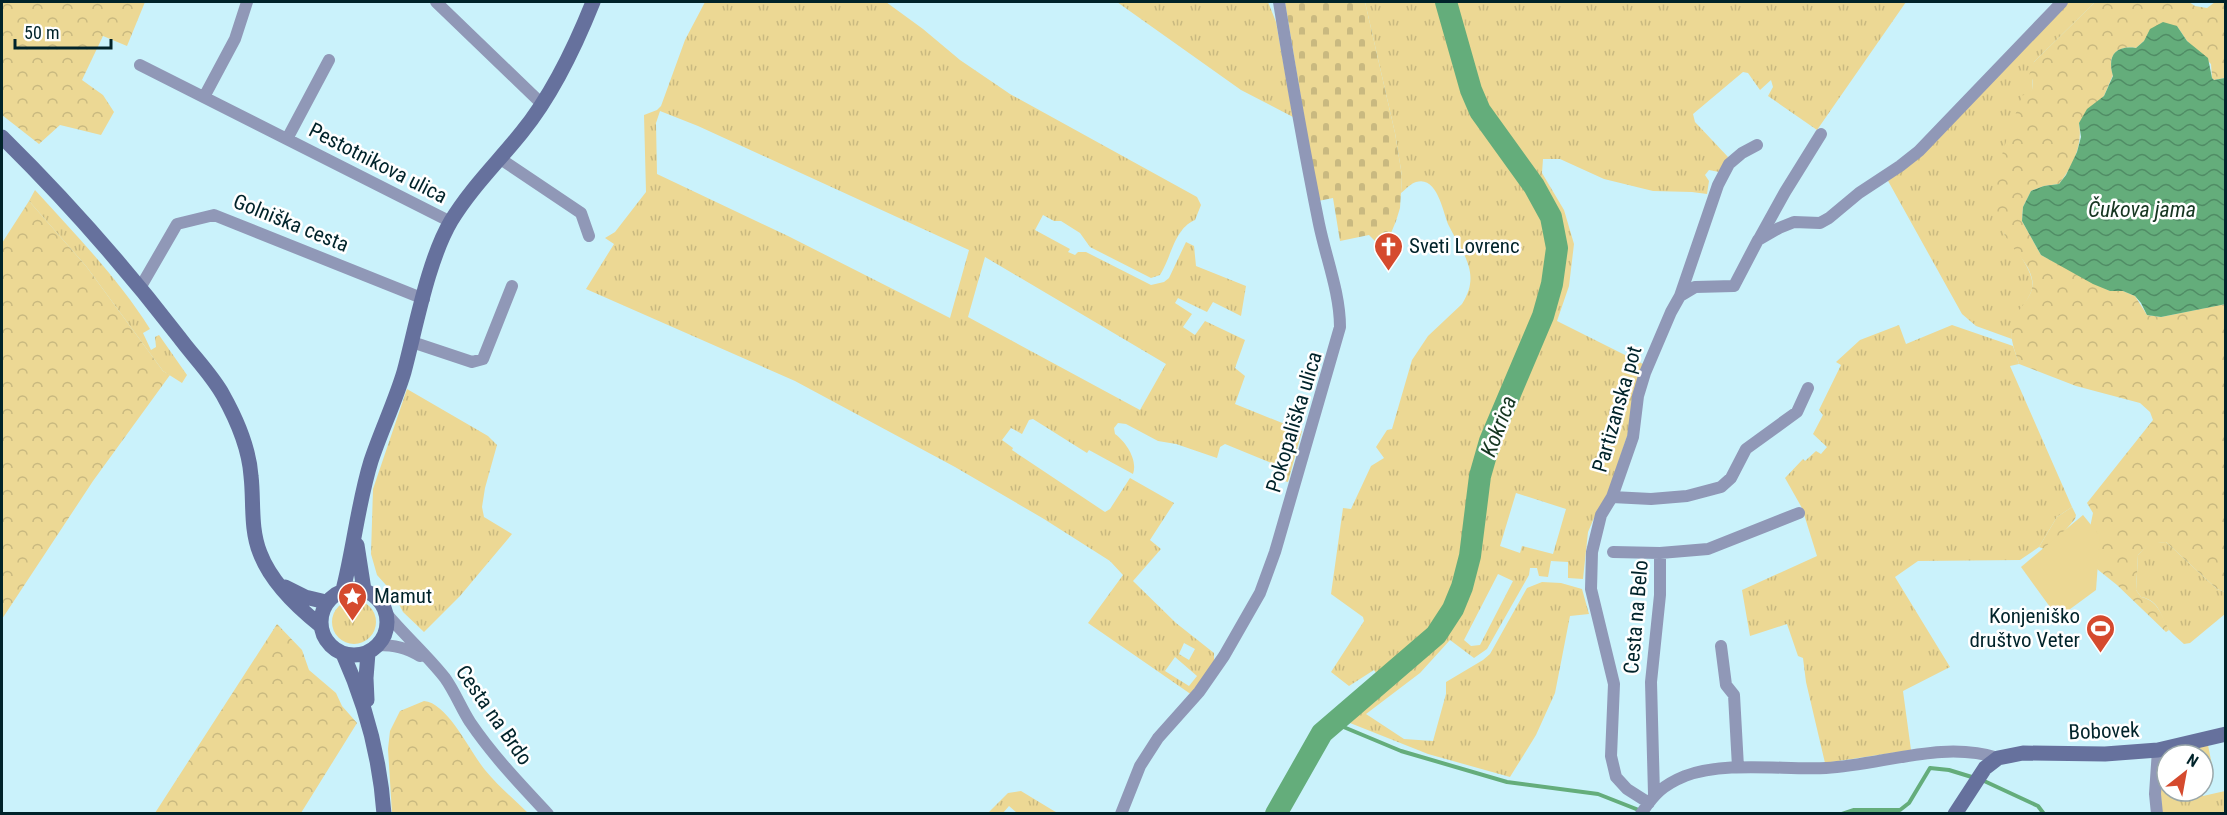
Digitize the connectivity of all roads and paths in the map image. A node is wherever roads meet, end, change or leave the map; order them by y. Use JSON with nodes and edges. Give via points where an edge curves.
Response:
{"nodes":[{"id":1,"x":247,"y":2,"type":"edge"},
{"id":2,"x":436,"y":2,"type":"edge"},
{"id":3,"x":593,"y":2,"type":"edge"},
{"id":4,"x":1279,"y":2,"type":"edge"},
{"id":5,"x":2062,"y":2,"type":"edge"},
{"id":6,"x":329,"y":60,"type":"dead end"},
{"id":7,"x":140,"y":65,"type":"dead end"},
{"id":8,"x":204,"y":97,"type":"junction"},
{"id":9,"x":542,"y":104,"type":"junction"},
{"id":10,"x":1821,"y":134,"type":"dead end"},
{"id":11,"x":2,"y":137,"type":"edge"},
{"id":12,"x":287,"y":139,"type":"junction"},
{"id":13,"x":1757,"y":145,"type":"dead end"},
{"id":14,"x":499,"y":158,"type":"junction"},
{"id":15,"x":451,"y":222,"type":"junction"},
{"id":16,"x":589,"y":236,"type":"dead end"},
{"id":17,"x":1758,"y":240,"type":"junction"},
{"id":18,"x":512,"y":286,"type":"dead end"},
{"id":19,"x":140,"y":288,"type":"junction"},
{"id":20,"x":1680,"y":296,"type":"junction"},
{"id":21,"x":424,"y":299,"type":"junction"},
{"id":22,"x":412,"y":342,"type":"junction"},
{"id":23,"x":1808,"y":388,"type":"dead end"},
{"id":24,"x":1612,"y":497,"type":"junction"},
{"id":25,"x":1799,"y":513,"type":"dead end"},
{"id":26,"x":355,"y":536,"type":"junction"},
{"id":27,"x":1613,"y":552,"type":"dead end"},
{"id":28,"x":1660,"y":552,"type":"junction"},
{"id":29,"x":277,"y":583,"type":"junction"},
{"id":30,"x":343,"y":590,"type":"junction"},
{"id":31,"x":364,"y":590,"type":"junction"},
{"id":32,"x":326,"y":602,"type":"junction"},
{"id":33,"x":386,"y":614,"type":"junction"},
{"id":34,"x":320,"y":625,"type":"junction"},
{"id":35,"x":1721,"y":646,"type":"dead end"},
{"id":36,"x":373,"y":649,"type":"junction"},
{"id":37,"x":343,"y":654,"type":"junction"},
{"id":38,"x":434,"y":665,"type":"junction"},
{"id":39,"x":369,"y":724,"type":"junction"},
{"id":40,"x":2226,"y":734,"type":"edge"},
{"id":41,"x":2188,"y":743,"type":"edge"},
{"id":42,"x":2155,"y":750,"type":"edge"},
{"id":43,"x":1998,"y":758,"type":"junction"},
{"id":44,"x":1738,"y":767,"type":"junction"},
{"id":45,"x":1652,"y":798,"type":"junction"},
{"id":46,"x":384,"y":813,"type":"edge"},
{"id":47,"x":548,"y":813,"type":"edge"},
{"id":48,"x":1120,"y":813,"type":"edge"},
{"id":49,"x":1641,"y":813,"type":"edge"},
{"id":50,"x":1955,"y":813,"type":"edge"}],
"edges":[{"from":1,"to":8,"type":"street","via":[[235,39]]},
{"from":2,"to":9,"type":"street"},
{"from":3,"to":9,"type":"main road","via":[[572,51]]},
{"from":4,"to":48,"type":"street","name":"Pokopališka ulica","via":[[1315,203],[1340,306],[1339,336],[1260,593],[1224,656],[1140,766]]},
{"from":5,"to":17,"type":"street","via":[[1900,166],[1829,218],[1794,222]]},
{"from":6,"to":12,"type":"street","name":"Pestotnikova ulica"},
{"from":7,"to":8,"type":"street","name":"Pestotnikova ulica"},
{"from":8,"to":12,"type":"street","name":"Pestotnikova ulica"},
{"from":9,"to":14,"type":"main road"},
{"from":10,"to":17,"type":"street"},
{"from":11,"to":19,"type":"main road"},
{"from":12,"to":15,"type":"street","name":"Pestotnikova ulica"},
{"from":13,"to":20,"type":"street","name":"Partizanska pot","via":[[1730,164],[1718,185]]},
{"from":14,"to":15,"type":"main road"},
{"from":14,"to":16,"type":"street","via":[[581,213]]},
{"from":15,"to":21,"type":"main road"},
{"from":17,"to":20,"type":"street","via":[[1734,286],[1695,287]]},
{"from":18,"to":22,"type":"street","via":[[483,359],[472,362]]},
{"from":19,"to":21,"type":"street","name":"Golniška cesta","via":[[177,224],[213,215]]},
{"from":19,"to":29,"type":"main road","via":[[222,393],[240,429],[252,477],[259,551]]},
{"from":20,"to":24,"type":"street","name":"Partizanska pot","via":[[1645,373],[1633,437]]},
{"from":21,"to":22,"type":"main road"},
{"from":22,"to":26,"type":"main road","via":[[360,500]]},
{"from":23,"to":24,"type":"street","via":[[1797,412],[1746,449],[1731,478],[1721,487],[1688,496]]},
{"from":24,"to":45,"type":"street","name":"Partizanska pot","via":[[1601,515],[1592,552],[1591,589],[1614,684],[1611,756],[1616,777],[1627,789]]},
{"from":25,"to":28,"type":"street","name":"Cesta na Belo","via":[[1708,549]]},
{"from":26,"to":30,"type":"main road"},
{"from":26,"to":31,"type":"main road"},
{"from":27,"to":28,"type":"street"},
{"from":28,"to":45,"type":"street","name":"Cesta na Belo","via":[[1651,682]]},
{"from":29,"to":32,"type":"main road"},
{"from":29,"to":34,"type":"main road"},
{"from":30,"to":31,"type":"main road"},
{"from":30,"to":32,"type":"main road"},
{"from":31,"to":33,"type":"main road","via":[[382,603]]},
{"from":32,"to":34,"type":"main road","via":[[320,612]]},
{"from":33,"to":36,"type":"main road","via":[[385,635]]},
{"from":33,"to":38,"type":"street","name":"Cesta na Brdo"},
{"from":34,"to":37,"type":"main road","via":[[332,648]]},
{"from":35,"to":44,"type":"street","via":[[1726,685],[1734,695]]},
{"from":36,"to":37,"type":"main road","via":[[356,656]]},
{"from":36,"to":38,"type":"street","via":[[394,645]]},
{"from":36,"to":39,"type":"main road","via":[[366,678]]},
{"from":37,"to":39,"type":"main road"},
{"from":38,"to":47,"type":"street","name":"Cesta na Brdo","via":[[492,753]]},
{"from":39,"to":46,"type":"main road"},
{"from":40,"to":41,"type":"main road","name":"Bobovek"},
{"from":42,"to":43,"type":"main road","name":"Bobovek","via":[[2023,753]]},
{"from":43,"to":44,"type":"street","via":[[1979,752],[1912,754],[1830,768]]},
{"from":43,"to":50,"type":"main road","name":"Bobovek","via":[[1985,768]]},
{"from":44,"to":45,"type":"street","via":[[1688,776],[1666,785]]},
{"from":45,"to":49,"type":"street"}]}
